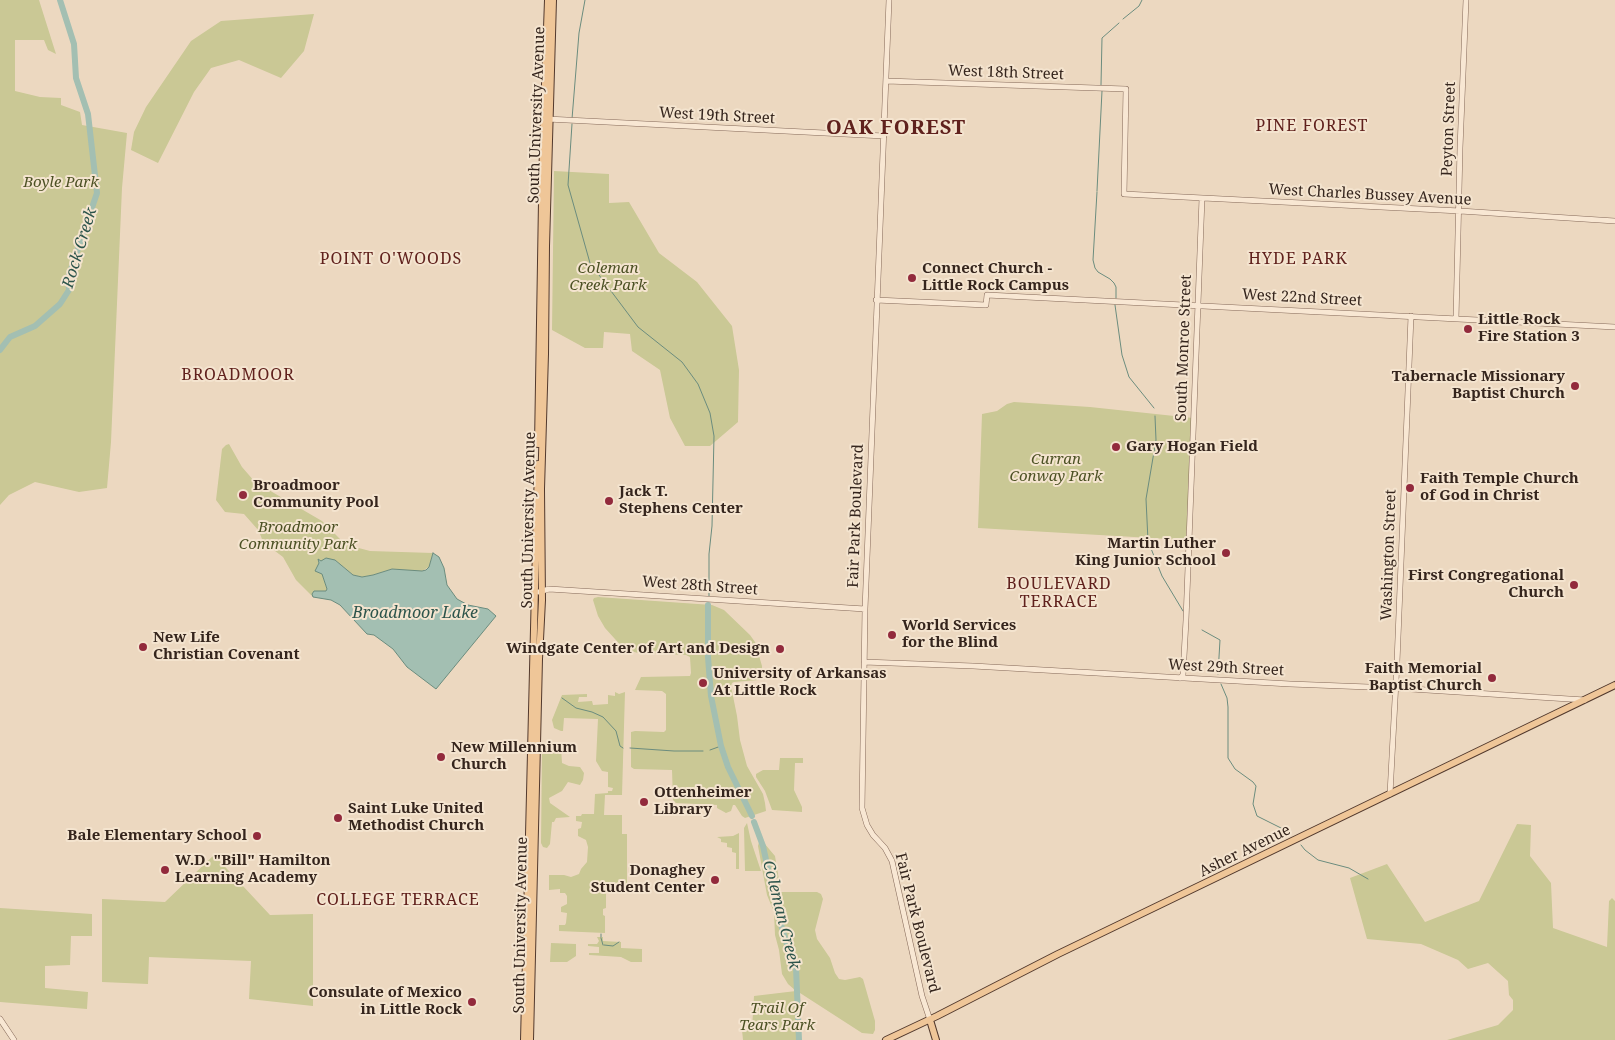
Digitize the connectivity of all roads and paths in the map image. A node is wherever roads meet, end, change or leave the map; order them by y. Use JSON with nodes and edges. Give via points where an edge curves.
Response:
{"nodes":[{"id":1,"x":548,"y":0,"type":"edge"},
{"id":2,"x":553,"y":0,"type":"edge"},
{"id":3,"x":889,"y":0,"type":"edge"},
{"id":4,"x":1466,"y":0,"type":"edge"},
{"id":5,"x":886,"y":81,"type":"junction"},
{"id":6,"x":547,"y":119,"type":"junction"},
{"id":7,"x":884,"y":136,"type":"junction"},
{"id":8,"x":1124,"y":194,"type":"joint"},
{"id":9,"x":1202,"y":198,"type":"junction"},
{"id":10,"x":1460,"y":211,"type":"junction"},
{"id":11,"x":1615,"y":222,"type":"edge"},
{"id":12,"x":876,"y":300,"type":"junction"},
{"id":13,"x":1198,"y":306,"type":"junction"},
{"id":14,"x":1410,"y":316,"type":"junction"},
{"id":15,"x":1456,"y":319,"type":"junction"},
{"id":16,"x":1615,"y":327,"type":"edge"},
{"id":17,"x":542,"y":592,"type":"junction"},
{"id":18,"x":534,"y":594,"type":"junction"},
{"id":19,"x":865,"y":609,"type":"junction"},
{"id":20,"x":864,"y":662,"type":"junction"},
{"id":21,"x":1180,"y":678,"type":"junction"},
{"id":22,"x":1615,"y":685,"type":"edge"},
{"id":23,"x":1396,"y":688,"type":"junction"},
{"id":24,"x":1585,"y":700,"type":"junction"},
{"id":25,"x":1390,"y":794,"type":"junction"},
{"id":26,"x":0,"y":1019,"type":"edge"},
{"id":27,"x":930,"y":1020,"type":"junction"},
{"id":28,"x":14,"y":1040,"type":"edge"},
{"id":29,"x":524,"y":1040,"type":"edge"},
{"id":30,"x":530,"y":1040,"type":"edge"},
{"id":31,"x":886,"y":1040,"type":"edge"},
{"id":32,"x":936,"y":1040,"type":"edge"}],
"edges":[{"from":1,"to":6,"type":"main road","name":"South University Avenue"},
{"from":2,"to":6,"type":"main road","name":"South University Avenue"},
{"from":3,"to":5,"type":"street","name":"Fair Park Boulevard"},
{"from":4,"to":10,"type":"street","name":"Peyton Street"},
{"from":5,"to":7,"type":"street","name":"Fair Park Boulevard"},
{"from":5,"to":8,"type":"street","name":"West 18th Street","via":[[1126,89]]},
{"from":6,"to":7,"type":"street","name":"West 19th Street"},
{"from":6,"to":17,"type":"main road","name":"South University Avenue"},
{"from":6,"to":18,"type":"main road","name":"South University Avenue"},
{"from":7,"to":12,"type":"street","name":"Fair Park Boulevard"},
{"from":8,"to":9,"type":"street","name":"West Charles Bussey Avenue"},
{"from":9,"to":10,"type":"street","name":"West Charles Bussey Avenue"},
{"from":9,"to":13,"type":"street","name":"South Monroe Street"},
{"from":10,"to":11,"type":"street","name":"West Charles Bussey Avenue"},
{"from":10,"to":15,"type":"street","name":"Peyton Street"},
{"from":12,"to":13,"type":"street","name":"West 22nd Street","via":[[986,305],[987,295]]},
{"from":12,"to":19,"type":"street","name":"Fair Park Boulevard"},
{"from":13,"to":14,"type":"street","name":"West 22nd Street"},
{"from":13,"to":21,"type":"street","name":"South Monroe Street","via":[[1183,675]]},
{"from":14,"to":15,"type":"street","name":"West 22nd Street"},
{"from":14,"to":23,"type":"street","name":"Washington Street"},
{"from":15,"to":16,"type":"street","name":"West 22nd Street"},
{"from":17,"to":18,"type":"street","name":"West 28th Street"},
{"from":17,"to":19,"type":"street","name":"West 28th Street","via":[[547,589]]},
{"from":17,"to":30,"type":"main road","name":"South University Avenue"},
{"from":18,"to":29,"type":"main road","name":"South University Avenue"},
{"from":19,"to":20,"type":"street","name":"Fair Park Boulevard"},
{"from":20,"to":21,"type":"street","name":"West 29th Street"},
{"from":20,"to":27,"type":"street","name":"Fair Park Boulevard","via":[[862,812],[873,835],[892,861]]},
{"from":21,"to":23,"type":"street","name":"West 29th Street"},
{"from":22,"to":24,"type":"main road","name":"Asher Avenue"},
{"from":23,"to":24,"type":"street","name":"West 29th Street"},
{"from":23,"to":25,"type":"street","name":"Washington Street"},
{"from":24,"to":25,"type":"main road","name":"Asher Avenue"},
{"from":25,"to":27,"type":"main road","name":"Asher Avenue","via":[[1058,954]]},
{"from":26,"to":28,"type":"street"},
{"from":27,"to":31,"type":"main road","name":"Asher Avenue"},
{"from":27,"to":32,"type":"main road"}]}
